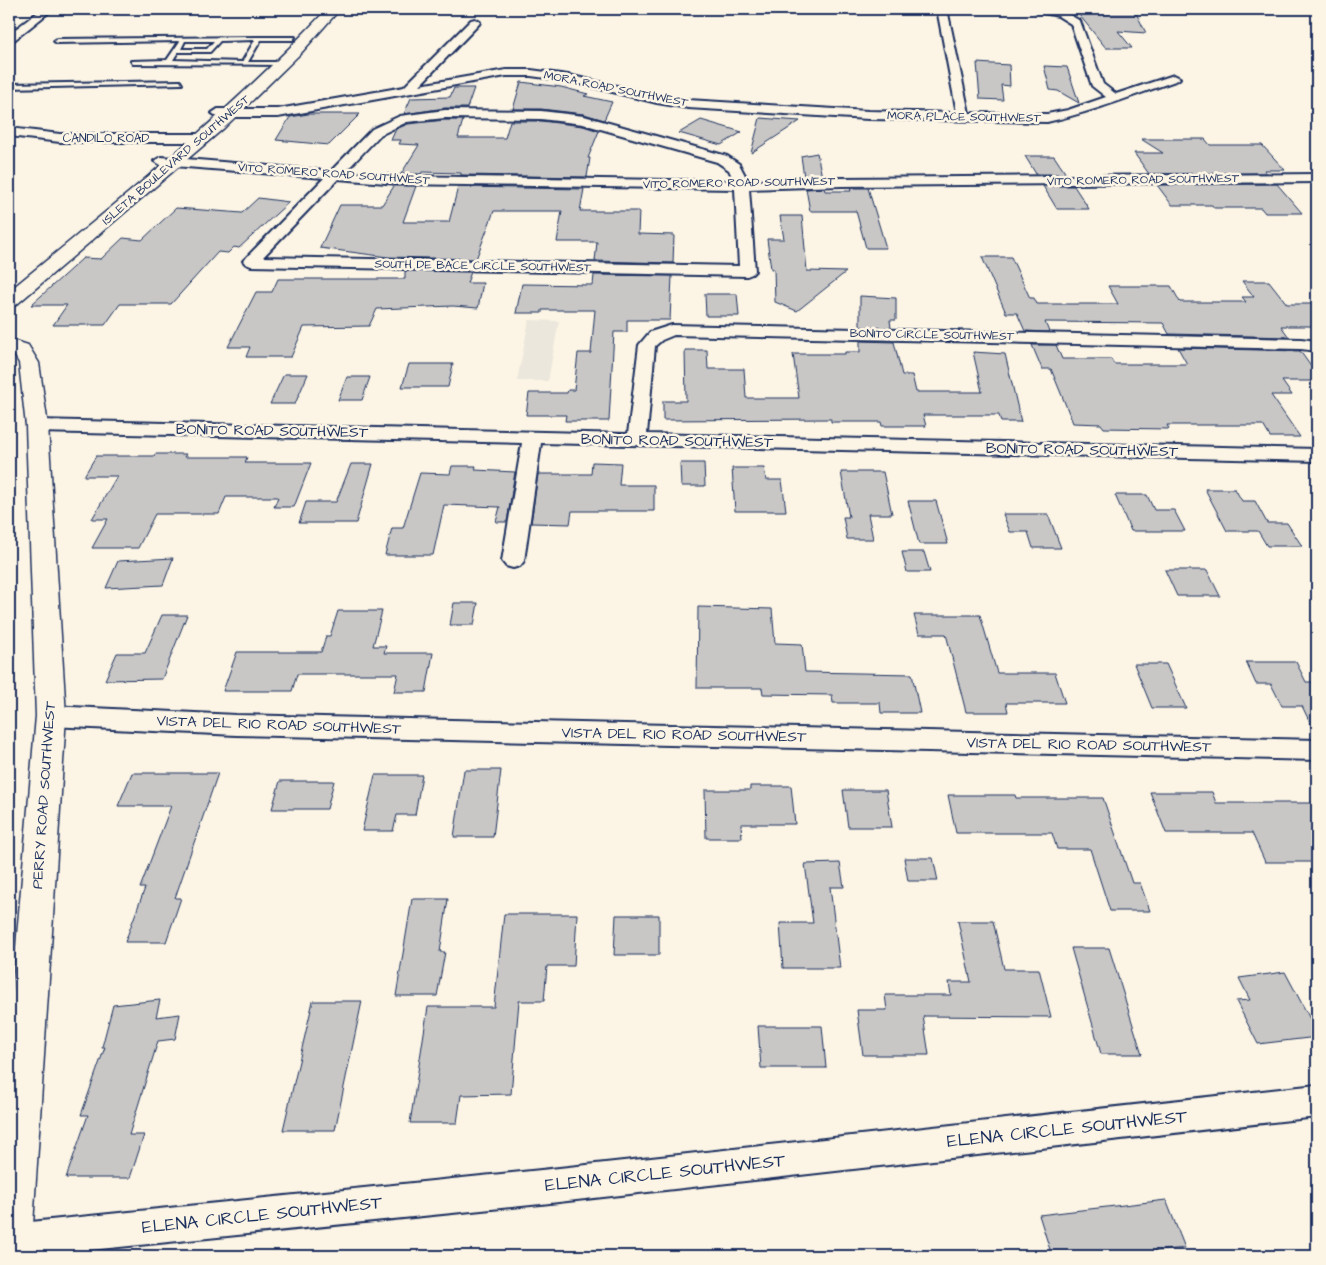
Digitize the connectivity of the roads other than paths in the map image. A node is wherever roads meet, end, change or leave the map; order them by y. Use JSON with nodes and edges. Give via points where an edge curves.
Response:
{"nodes":[{"id":1,"x":48,"y":9,"type":"edge"},
{"id":2,"x":318,"y":9,"type":"edge"},
{"id":3,"x":334,"y":9,"type":"edge"},
{"id":4,"x":942,"y":9,"type":"edge"},
{"id":5,"x":1039,"y":9,"type":"edge"},
{"id":6,"x":475,"y":22,"type":"dead end"},
{"id":7,"x":259,"y":38,"type":"junction"},
{"id":8,"x":293,"y":38,"type":"junction"},
{"id":9,"x":9,"y":39,"type":"edge"},
{"id":10,"x":184,"y":39,"type":"junction"},
{"id":11,"x":218,"y":39,"type":"junction"},
{"id":12,"x":57,"y":41,"type":"dead end"},
{"id":13,"x":176,"y":50,"type":"junction"},
{"id":14,"x":133,"y":62,"type":"dead end"},
{"id":15,"x":169,"y":62,"type":"junction"},
{"id":16,"x":244,"y":64,"type":"junction"},
{"id":17,"x":277,"y":64,"type":"junction"},
{"id":18,"x":1174,"y":78,"type":"dead end"},
{"id":19,"x":180,"y":84,"type":"dead end"},
{"id":20,"x":9,"y":86,"type":"edge"},
{"id":21,"x":408,"y":90,"type":"junction"},
{"id":22,"x":1116,"y":99,"type":"junction"},
{"id":23,"x":225,"y":113,"type":"junction"},
{"id":24,"x":868,"y":115,"type":"joint"},
{"id":25,"x":964,"y":118,"type":"junction"},
{"id":26,"x":9,"y":132,"type":"edge"},
{"id":27,"x":196,"y":138,"type":"junction"},
{"id":28,"x":168,"y":161,"type":"junction"},
{"id":29,"x":332,"y":176,"type":"junction"},
{"id":30,"x":1317,"y":178,"type":"edge"},
{"id":31,"x":742,"y":185,"type":"junction"},
{"id":32,"x":9,"y":285,"type":"edge"},
{"id":33,"x":9,"y":301,"type":"edge"},
{"id":34,"x":9,"y":345,"type":"edge"},
{"id":35,"x":1317,"y":346,"type":"edge"},
{"id":36,"x":37,"y":426,"type":"junction"},
{"id":37,"x":532,"y":438,"type":"junction"},
{"id":38,"x":637,"y":440,"type":"junction"},
{"id":39,"x":1317,"y":455,"type":"edge"},
{"id":40,"x":513,"y":561,"type":"dead end"},
{"id":41,"x":51,"y":716,"type":"junction"},
{"id":42,"x":1317,"y":750,"type":"edge"},
{"id":43,"x":1317,"y":1101,"type":"edge"},
{"id":44,"x":11,"y":1248,"type":"edge"}],
"edges":[{"from":1,"to":9,"type":"street"},
{"from":2,"to":8,"type":"main road","name":"ISLETA BOULEVARD SOUTHWEST"},
{"from":3,"to":17,"type":"main road","name":"ISLETA BOULEVARD SOUTHWEST"},
{"from":4,"to":25,"type":"street"},
{"from":5,"to":22,"type":"street","via":[[1072,19],[1098,86]]},
{"from":6,"to":21,"type":"street"},
{"from":7,"to":8,"type":"lane"},
{"from":7,"to":11,"type":"lane"},
{"from":7,"to":16,"type":"lane"},
{"from":8,"to":17,"type":"main road","name":"ISLETA BOULEVARD SOUTHWEST"},
{"from":10,"to":11,"type":"lane"},
{"from":10,"to":12,"type":"lane"},
{"from":10,"to":13,"type":"lane"},
{"from":11,"to":13,"type":"lane","via":[[208,51]]},
{"from":13,"to":15,"type":"lane"},
{"from":14,"to":15,"type":"lane"},
{"from":15,"to":16,"type":"lane"},
{"from":16,"to":17,"type":"lane"},
{"from":17,"to":23,"type":"main road","name":"ISLETA BOULEVARD SOUTHWEST"},
{"from":18,"to":22,"type":"street","name":"MORA PLACE SOUTHWEST"},
{"from":19,"to":20,"type":"lane"},
{"from":21,"to":23,"type":"street","name":"MORA ROAD SOUTHWEST","via":[[278,113]]},
{"from":21,"to":24,"type":"street","name":"MORA ROAD SOUTHWEST","via":[[484,75],[531,73],[688,104]]},
{"from":22,"to":25,"type":"street","name":"MORA PLACE SOUTHWEST","via":[[1047,118]]},
{"from":23,"to":27,"type":"main road","name":"ISLETA BOULEVARD SOUTHWEST"},
{"from":24,"to":25,"type":"street","name":"MORA PLACE SOUTHWEST"},
{"from":26,"to":27,"type":"street","name":"CANDILO ROAD","via":[[60,138]]},
{"from":27,"to":28,"type":"main road","name":"ISLETA BOULEVARD SOUTHWEST"},
{"from":28,"to":29,"type":"street","name":"VITO ROMERO ROAD SOUTHWEST"},
{"from":28,"to":32,"type":"main road","name":"ISLETA BOULEVARD SOUTHWEST"},
{"from":28,"to":33,"type":"main road","name":"ISLETA BOULEVARD SOUTHWEST"},
{"from":29,"to":31,"type":"street","name":"VITO ROMERO ROAD SOUTHWEST","via":[[447,182]]},
{"from":29,"to":31,"type":"street","via":[[376,132],[404,119],[445,114],[531,114],[584,120],[710,155],[734,167]]},
{"from":29,"to":31,"type":"street","name":"SOUTH DE BACE CIRCLE SOUTHWEST","via":[[251,261],[747,271]]},
{"from":30,"to":31,"type":"street","name":"VITO ROMERO ROAD SOUTHWEST"},
{"from":34,"to":36,"type":"main road","name":"PERRY ROAD SOUTHWEST","via":[[21,349],[29,363]]},
{"from":35,"to":38,"type":"street","name":"BONITO CIRCLE SOUTHWEST","via":[[672,330],[656,336],[647,345]]},
{"from":36,"to":37,"type":"street","name":"BONITO ROAD SOUTHWEST"},
{"from":36,"to":41,"type":"main road","name":"PERRY ROAD SOUTHWEST"},
{"from":37,"to":38,"type":"street","name":"BONITO ROAD SOUTHWEST"},
{"from":37,"to":40,"type":"street"},
{"from":38,"to":39,"type":"street","name":"BONITO ROAD SOUTHWEST"},
{"from":41,"to":42,"type":"street","name":"VISTA DEL RIO ROAD SOUTHWEST","via":[[236,725]]},
{"from":41,"to":44,"type":"main road","name":"PERRY ROAD SOUTHWEST"},
{"from":43,"to":44,"type":"street","name":"ELENA CIRCLE SOUTHWEST"}]}
